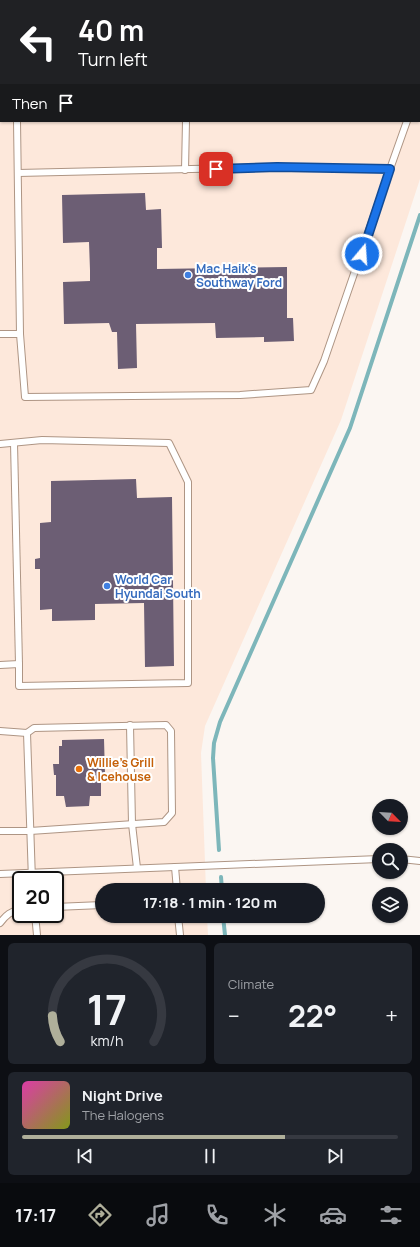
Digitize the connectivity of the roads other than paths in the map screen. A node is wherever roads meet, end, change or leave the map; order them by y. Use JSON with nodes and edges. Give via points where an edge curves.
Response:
{"nodes":[{"id":1,"x":17,"y":122,"type":"edge"},
{"id":2,"x":186,"y":122,"type":"edge"},
{"id":3,"x":407,"y":122,"type":"edge"},
{"id":4,"x":390,"y":169,"type":"junction"},
{"id":5,"x":185,"y":170,"type":"junction"},
{"id":6,"x":18,"y":173,"type":"junction"},
{"id":7,"x":0,"y":334,"type":"edge"},
{"id":8,"x":20,"y":334,"type":"junction"},
{"id":9,"x":14,"y":443,"type":"junction"},
{"id":10,"x":0,"y":444,"type":"edge"},
{"id":11,"x":19,"y":664,"type":"junction"},
{"id":12,"x":0,"y":665,"type":"edge"},
{"id":13,"x":130,"y":725,"type":"junction"},
{"id":14,"x":0,"y":731,"type":"edge"},
{"id":15,"x":27,"y":733,"type":"junction"},
{"id":16,"x":132,"y":824,"type":"junction"},
{"id":17,"x":0,"y":831,"type":"edge"},
{"id":18,"x":30,"y":831,"type":"junction"},
{"id":19,"x":372,"y":859,"type":"edge"},
{"id":20,"x":408,"y":860,"type":"edge"},
{"id":21,"x":420,"y":862,"type":"edge"},
{"id":22,"x":175,"y":867,"type":"junction"},
{"id":23,"x":137,"y":868,"type":"junction"},
{"id":24,"x":32,"y":871,"type":"edge"},
{"id":25,"x":64,"y":871,"type":"edge"},
{"id":26,"x":0,"y":874,"type":"edge"},
{"id":27,"x":12,"y":874,"type":"edge"},
{"id":28,"x":176,"y":883,"type":"edge"},
{"id":29,"x":95,"y":905,"type":"edge"},
{"id":30,"x":64,"y":907,"type":"edge"},
{"id":31,"x":12,"y":911,"type":"edge"},
{"id":32,"x":0,"y":923,"type":"edge"},
{"id":33,"x":36,"y":923,"type":"edge"},
{"id":34,"x":179,"y":923,"type":"edge"},
{"id":35,"x":37,"y":935,"type":"edge"},
{"id":36,"x":180,"y":935,"type":"edge"}],
"edges":[{"from":1,"to":6,"type":"lane"},
{"from":2,"to":5,"type":"lane"},
{"from":3,"to":4,"type":"lane"},
{"from":4,"to":5,"type":"lane","via":[[277,167]]},
{"from":4,"to":8,"type":"lane","via":[[324,361],[311,390],[240,395],[25,397]]},
{"from":5,"to":6,"type":"lane"},
{"from":6,"to":8,"type":"lane"},
{"from":7,"to":8,"type":"lane"},
{"from":9,"to":10,"type":"lane"},
{"from":9,"to":11,"type":"lane"},
{"from":9,"to":11,"type":"lane","via":[[42,440],[169,443],[188,482],[188,683],[19,686]]},
{"from":11,"to":12,"type":"lane"},
{"from":13,"to":15,"type":"lane","via":[[34,728]]},
{"from":13,"to":16,"type":"lane"},
{"from":13,"to":16,"type":"lane","via":[[161,724],[171,731],[172,813],[164,822]]},
{"from":14,"to":15,"type":"lane"},
{"from":15,"to":18,"type":"lane"},
{"from":16,"to":18,"type":"lane"},
{"from":16,"to":23,"type":"lane"},
{"from":17,"to":18,"type":"lane"},
{"from":18,"to":24,"type":"lane"},
{"from":19,"to":22,"type":"lane"},
{"from":20,"to":21,"type":"lane"},
{"from":22,"to":23,"type":"lane"},
{"from":22,"to":28,"type":"lane"},
{"from":23,"to":25,"type":"lane"},
{"from":26,"to":27,"type":"lane"},
{"from":29,"to":30,"type":"lane"},
{"from":31,"to":32,"type":"lane"},
{"from":33,"to":35,"type":"lane"},
{"from":34,"to":36,"type":"lane"}]}
